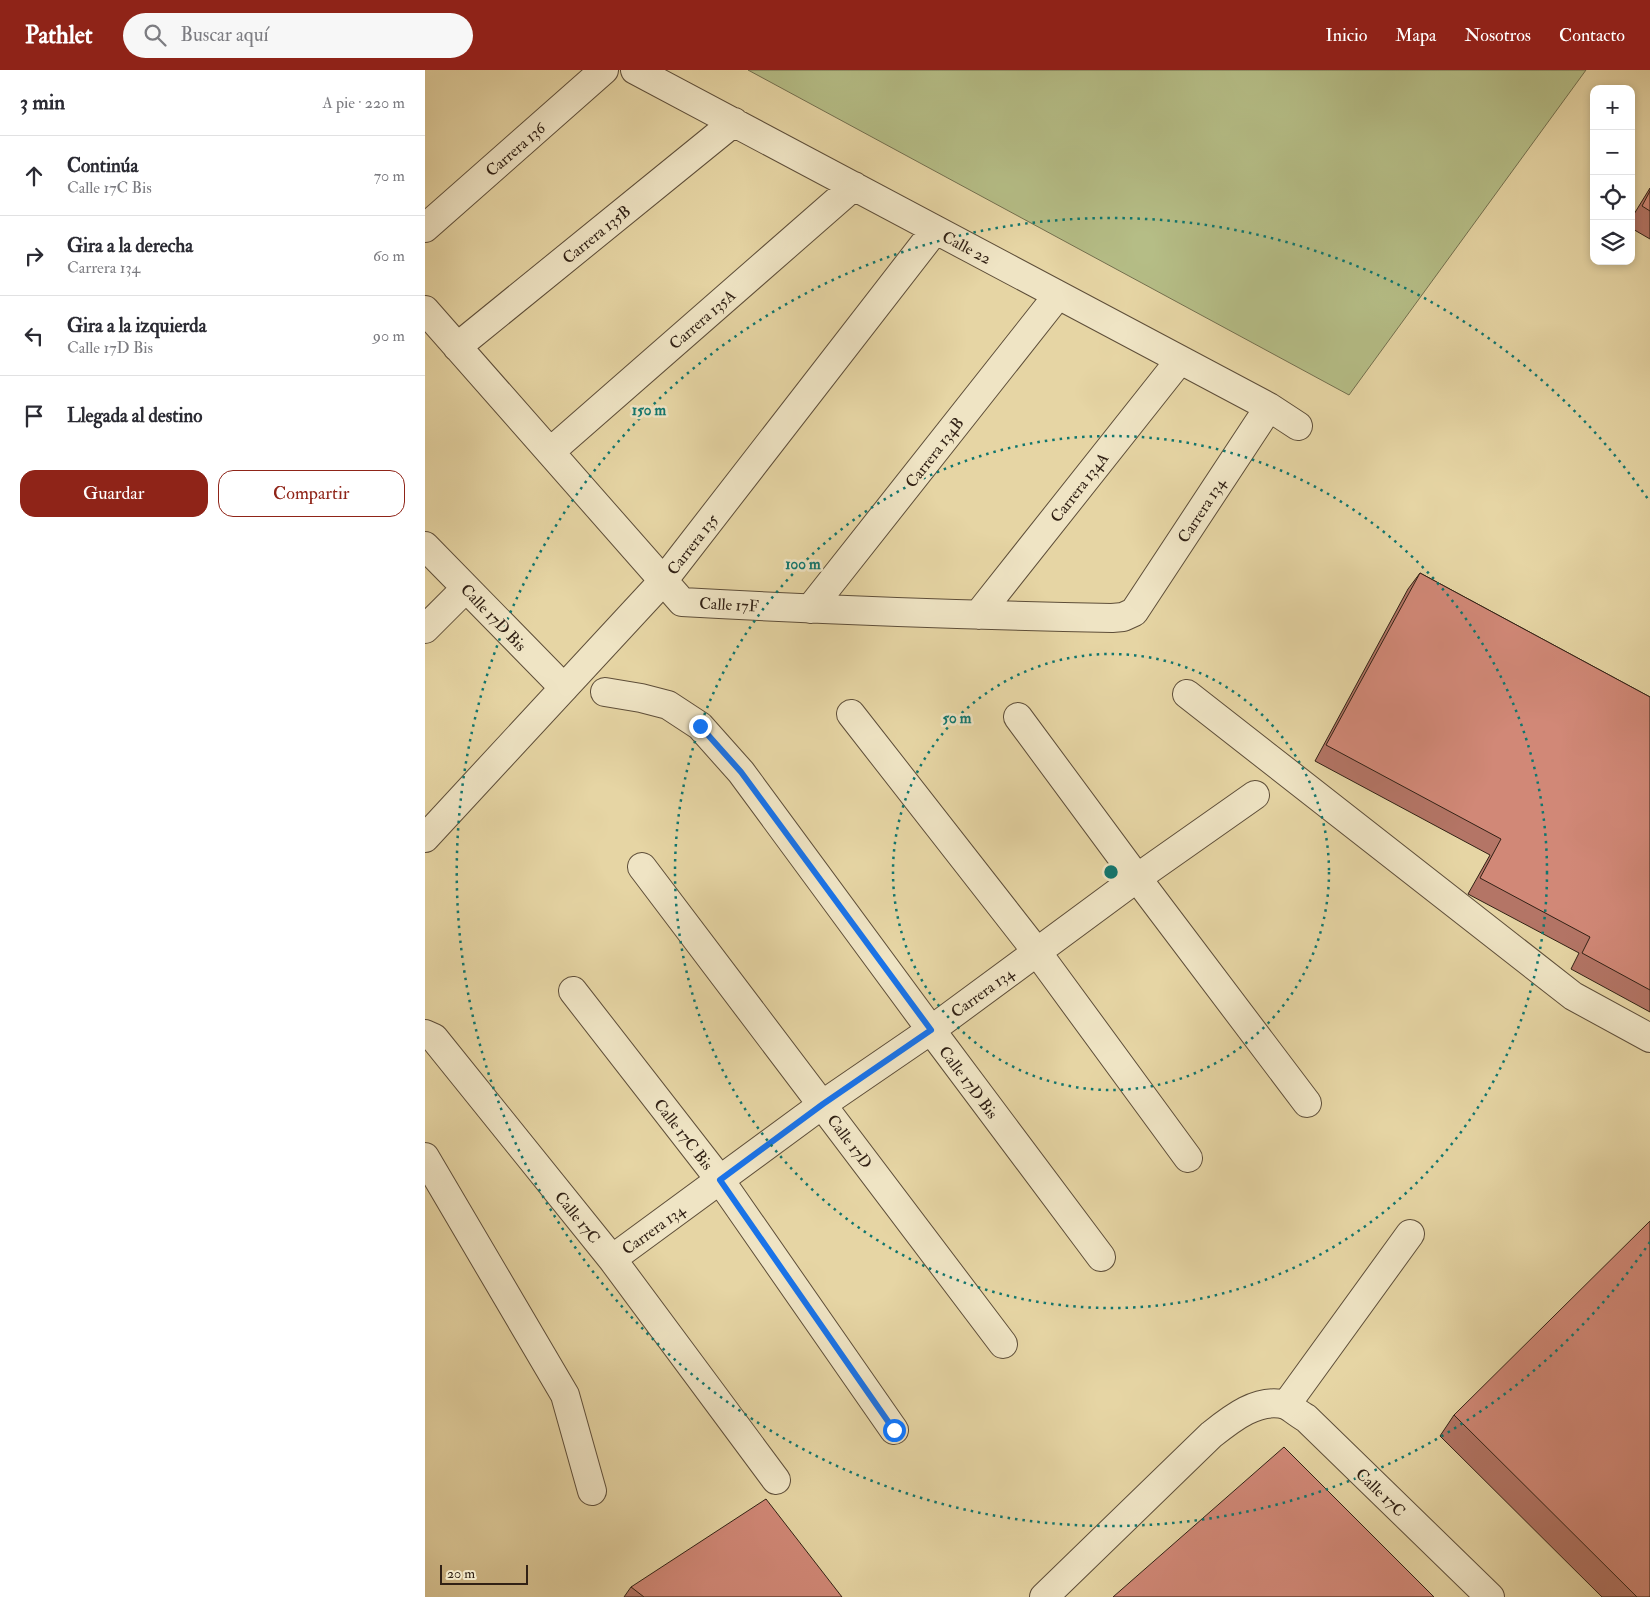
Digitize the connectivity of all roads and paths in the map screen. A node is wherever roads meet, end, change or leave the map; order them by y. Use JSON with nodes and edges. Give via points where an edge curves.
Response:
{"nodes":[{"id":1,"x":604,"y":70,"type":"edge"},
{"id":2,"x":635,"y":70,"type":"edge"},
{"id":3,"x":734,"y":122,"type":"junction"},
{"id":4,"x":854,"y":186,"type":"junction"},
{"id":5,"x":425,"y":228,"type":"edge"},
{"id":6,"x":935,"y":230,"type":"junction"},
{"id":7,"x":1058,"y":295,"type":"junction"},
{"id":8,"x":425,"y":310,"type":"edge"},
{"id":9,"x":457,"y":347,"type":"junction"},
{"id":10,"x":1180,"y":360,"type":"junction"},
{"id":11,"x":1269,"y":407,"type":"junction"},
{"id":12,"x":1298,"y":426,"type":"dead end"},
{"id":13,"x":550,"y":452,"type":"junction"},
{"id":14,"x":425,"y":546,"type":"edge"},
{"id":15,"x":663,"y":580,"type":"junction"},
{"id":16,"x":466,"y":588,"type":"junction"},
{"id":17,"x":810,"y":609,"type":"junction"},
{"id":18,"x":1134,"y":612,"type":"joint"},
{"id":19,"x":978,"y":615,"type":"junction"},
{"id":20,"x":425,"y":629,"type":"edge"},
{"id":21,"x":564,"y":688,"type":"junction"},
{"id":22,"x":605,"y":692,"type":"dead end"},
{"id":23,"x":1187,"y":694,"type":"dead end"},
{"id":24,"x":851,"y":714,"type":"dead end"},
{"id":25,"x":1018,"y":717,"type":"dead end"},
{"id":26,"x":1255,"y":795,"type":"dead end"},
{"id":27,"x":425,"y":838,"type":"edge"},
{"id":28,"x":642,"y":867,"type":"dead end"},
{"id":29,"x":1137,"y":878,"type":"junction"},
{"id":30,"x":1037,"y":952,"type":"junction"},
{"id":31,"x":573,"y":991,"type":"dead end"},
{"id":32,"x":931,"y":1030,"type":"junction"},
{"id":33,"x":425,"y":1034,"type":"edge"},
{"id":34,"x":1650,"y":1038,"type":"edge"},
{"id":35,"x":1307,"y":1102,"type":"dead end"},
{"id":36,"x":823,"y":1104,"type":"junction"},
{"id":37,"x":425,"y":1157,"type":"edge"},
{"id":38,"x":1188,"y":1158,"type":"dead end"},
{"id":39,"x":720,"y":1180,"type":"junction"},
{"id":40,"x":1410,"y":1234,"type":"dead end"},
{"id":41,"x":1101,"y":1257,"type":"dead end"},
{"id":42,"x":612,"y":1259,"type":"junction"},
{"id":43,"x":1003,"y":1344,"type":"dead end"},
{"id":44,"x":1275,"y":1405,"type":"junction"},
{"id":45,"x":894,"y":1430,"type":"dead end"},
{"id":46,"x":776,"y":1480,"type":"dead end"},
{"id":47,"x":593,"y":1491,"type":"dead end"},
{"id":48,"x":1045,"y":1597,"type":"edge"},
{"id":49,"x":1490,"y":1597,"type":"edge"}],
"edges":[{"from":1,"to":5,"type":"street","name":"Carrera 136"},
{"from":2,"to":3,"type":"street","name":"Calle 22"},
{"from":3,"to":4,"type":"street","name":"Calle 22"},
{"from":3,"to":9,"type":"street","name":"Carrera 135B"},
{"from":4,"to":6,"type":"street","name":"Calle 22"},
{"from":4,"to":13,"type":"street","name":"Carrera 135A"},
{"from":6,"to":7,"type":"street","name":"Calle 22"},
{"from":6,"to":15,"type":"street","name":"Carrera 135"},
{"from":7,"to":10,"type":"street","name":"Calle 22"},
{"from":7,"to":17,"type":"street","name":"Carrera 134B"},
{"from":8,"to":9,"type":"street","name":"Calle 17F"},
{"from":9,"to":13,"type":"street","name":"Calle 17F"},
{"from":10,"to":11,"type":"street","name":"Calle 22"},
{"from":10,"to":19,"type":"street","name":"Carrera 134A"},
{"from":11,"to":12,"type":"street","name":"Calle 22"},
{"from":11,"to":18,"type":"street","name":"Carrera 134"},
{"from":13,"to":15,"type":"street","name":"Calle 17F"},
{"from":14,"to":16,"type":"street","name":"Calle 17D Bis"},
{"from":15,"to":17,"type":"street","name":"Calle 17F","via":[[681,602]]},
{"from":15,"to":21,"type":"street","name":"Carrera 135"},
{"from":16,"to":20,"type":"street"},
{"from":16,"to":21,"type":"street","name":"Calle 17D Bis"},
{"from":17,"to":19,"type":"street","name":"Calle 17F"},
{"from":18,"to":19,"type":"street","name":"Calle 17F","via":[[1112,618]]},
{"from":21,"to":27,"type":"street","name":"Carrera 135"},
{"from":22,"to":32,"type":"street","name":"Calle 17D Bis","via":[[668,705],[700,726],[741,772]]},
{"from":23,"to":34,"type":"street","via":[[1573,996]]},
{"from":24,"to":30,"type":"street"},
{"from":25,"to":29,"type":"street"},
{"from":26,"to":29,"type":"street","name":"Carrera 134"},
{"from":28,"to":36,"type":"street","name":"Calle 17D"},
{"from":29,"to":30,"type":"street","name":"Carrera 134"},
{"from":29,"to":35,"type":"street"},
{"from":30,"to":32,"type":"street","name":"Carrera 134"},
{"from":30,"to":38,"type":"street"},
{"from":31,"to":39,"type":"street","name":"Calle 17C Bis"},
{"from":32,"to":36,"type":"street","name":"Carrera 134"},
{"from":32,"to":41,"type":"street","name":"Calle 17D Bis"},
{"from":33,"to":42,"type":"street","name":"Calle 17C","via":[[434,1038]]},
{"from":36,"to":39,"type":"street","name":"Carrera 134"},
{"from":36,"to":43,"type":"street","name":"Calle 17D"},
{"from":37,"to":47,"type":"street","via":[[565,1395]]},
{"from":39,"to":42,"type":"street","name":"Carrera 134"},
{"from":39,"to":45,"type":"street","name":"Calle 17C Bis"},
{"from":40,"to":44,"type":"street"},
{"from":42,"to":46,"type":"street","name":"Calle 17C"},
{"from":44,"to":48,"type":"street","via":[[1237,1415],[1211,1435]]},
{"from":44,"to":49,"type":"street","name":"Calle 17C","via":[[1306,1418]]}]}
